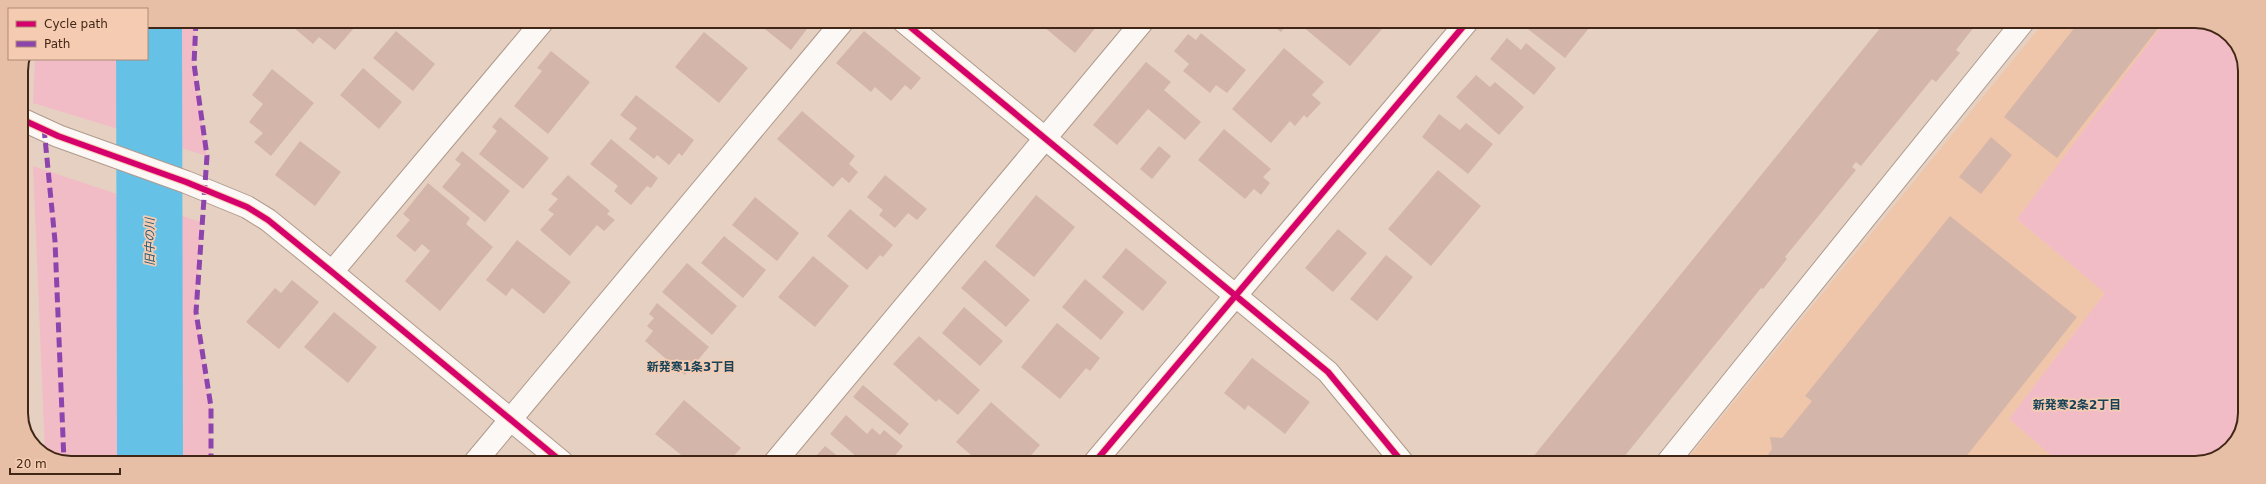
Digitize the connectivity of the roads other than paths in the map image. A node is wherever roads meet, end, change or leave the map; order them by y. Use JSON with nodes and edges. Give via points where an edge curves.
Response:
{"nodes":[{"id":1,"x":537,"y":28,"type":"edge"},
{"id":2,"x":837,"y":28,"type":"edge"},
{"id":3,"x":911,"y":28,"type":"edge"},
{"id":4,"x":1138,"y":28,"type":"edge"},
{"id":5,"x":1462,"y":28,"type":"edge"},
{"id":6,"x":2018,"y":28,"type":"edge"},
{"id":7,"x":28,"y":122,"type":"edge"},
{"id":8,"x":1044,"y":139,"type":"junction"},
{"id":9,"x":332,"y":272,"type":"junction"},
{"id":10,"x":1234,"y":296,"type":"junction"},
{"id":11,"x":511,"y":419,"type":"junction"},
{"id":12,"x":480,"y":456,"type":"edge"},
{"id":13,"x":555,"y":456,"type":"edge"},
{"id":14,"x":780,"y":456,"type":"edge"},
{"id":15,"x":1099,"y":456,"type":"edge"},
{"id":16,"x":1397,"y":456,"type":"edge"},
{"id":17,"x":1674,"y":456,"type":"edge"}],
"edges":[{"from":1,"to":9,"type":"street"},
{"from":2,"to":11,"type":"street"},
{"from":3,"to":8,"type":"street"},
{"from":4,"to":8,"type":"street"},
{"from":5,"to":10,"type":"street"},
{"from":6,"to":17,"type":"street"},
{"from":7,"to":9,"type":"street","via":[[58,136],[247,207],[268,220]]},
{"from":8,"to":10,"type":"street"},
{"from":8,"to":14,"type":"street"},
{"from":9,"to":11,"type":"street"},
{"from":10,"to":15,"type":"street"},
{"from":10,"to":16,"type":"street","via":[[1328,372]]},
{"from":11,"to":12,"type":"street"},
{"from":11,"to":13,"type":"street"}]}
